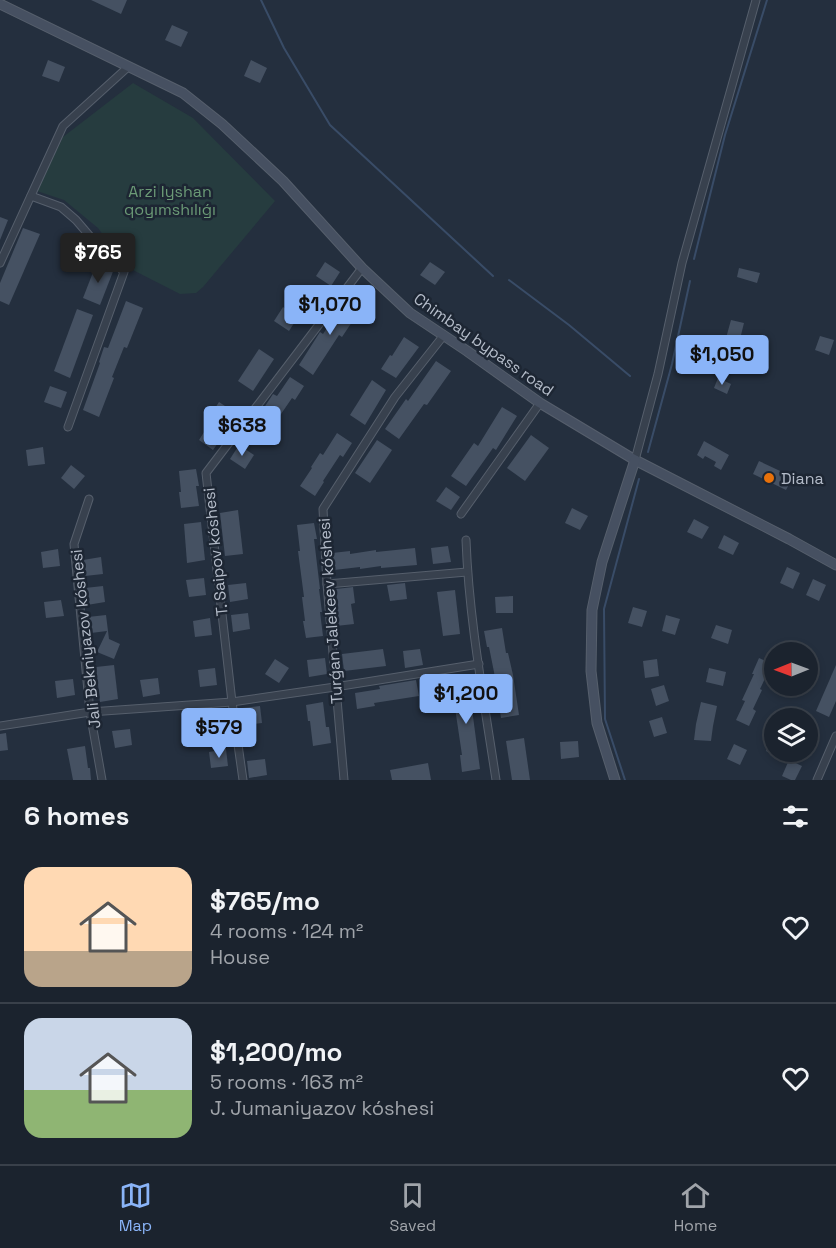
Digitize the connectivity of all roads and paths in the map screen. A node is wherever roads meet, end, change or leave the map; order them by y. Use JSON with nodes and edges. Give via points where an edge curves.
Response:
{"nodes":[{"id":1,"x":756,"y":0,"type":"edge"},
{"id":2,"x":0,"y":4,"type":"edge"},
{"id":3,"x":128,"y":67,"type":"junction"},
{"id":4,"x":32,"y":196,"type":"junction"},
{"id":5,"x":0,"y":263,"type":"edge"},
{"id":6,"x":362,"y":268,"type":"junction"},
{"id":7,"x":444,"y":335,"type":"junction"},
{"id":8,"x":540,"y":403,"type":"junction"},
{"id":9,"x":68,"y":427,"type":"dead end"},
{"id":10,"x":635,"y":460,"type":"junction"},
{"id":11,"x":89,"y":499,"type":"dead end"},
{"id":12,"x":461,"y":514,"type":"dead end"},
{"id":13,"x":466,"y":540,"type":"dead end"},
{"id":14,"x":836,"y":565,"type":"edge"},
{"id":15,"x":467,"y":572,"type":"junction"},
{"id":16,"x":327,"y":584,"type":"junction"},
{"id":17,"x":479,"y":664,"type":"junction"},
{"id":18,"x":335,"y":687,"type":"junction"},
{"id":19,"x":232,"y":702,"type":"junction"},
{"id":20,"x":90,"y":712,"type":"junction"},
{"id":21,"x":0,"y":726,"type":"edge"},
{"id":22,"x":836,"y":736,"type":"edge"},
{"id":23,"x":102,"y":780,"type":"edge"},
{"id":24,"x":243,"y":780,"type":"edge"},
{"id":25,"x":344,"y":780,"type":"edge"},
{"id":26,"x":496,"y":780,"type":"edge"},
{"id":27,"x":615,"y":780,"type":"edge"},
{"id":28,"x":817,"y":780,"type":"edge"}],
"edges":[{"from":1,"to":10,"type":"street","via":[[682,263]]},
{"from":2,"to":3,"type":"main road","name":"Chimbay bypass road"},
{"from":3,"to":4,"type":"street","via":[[63,126]]},
{"from":3,"to":6,"type":"main road","name":"Chimbay bypass road","via":[[183,93],[222,123],[283,181]]},
{"from":4,"to":5,"type":"street"},
{"from":4,"to":9,"type":"street","via":[[61,207],[124,272]]},
{"from":6,"to":7,"type":"main road","name":"Chimbay bypass road","via":[[410,313]]},
{"from":6,"to":19,"type":"street","name":"T. Saipov kóshesi","via":[[206,473]]},
{"from":7,"to":8,"type":"main road","name":"Chimbay bypass road"},
{"from":7,"to":16,"type":"street","name":"Turǵan Jalekeev kóshesi","via":[[395,397],[323,509]]},
{"from":8,"to":10,"type":"main road","name":"Chimbay bypass road"},
{"from":8,"to":12,"type":"street"},
{"from":10,"to":14,"type":"main road","name":"Chimbay bypass road"},
{"from":10,"to":27,"type":"main road","via":[[602,562],[592,610],[591,670],[597,723]]},
{"from":11,"to":20,"type":"street","name":"Jali Bekniyazov kóshesi","via":[[74,544]]},
{"from":13,"to":15,"type":"street"},
{"from":15,"to":16,"type":"street"},
{"from":15,"to":17,"type":"street"},
{"from":16,"to":18,"type":"street","name":"Turǵan Jalekeev kóshesi"},
{"from":17,"to":18,"type":"street"},
{"from":17,"to":26,"type":"street"},
{"from":18,"to":19,"type":"street"},
{"from":18,"to":25,"type":"street","name":"Turǵan Jalekeev kóshesi"},
{"from":19,"to":20,"type":"street"},
{"from":19,"to":24,"type":"street","name":"T. Saipov kóshesi"},
{"from":20,"to":21,"type":"street"},
{"from":20,"to":23,"type":"street","name":"Jali Bekniyazov kóshesi"},
{"from":22,"to":28,"type":"street"}]}
